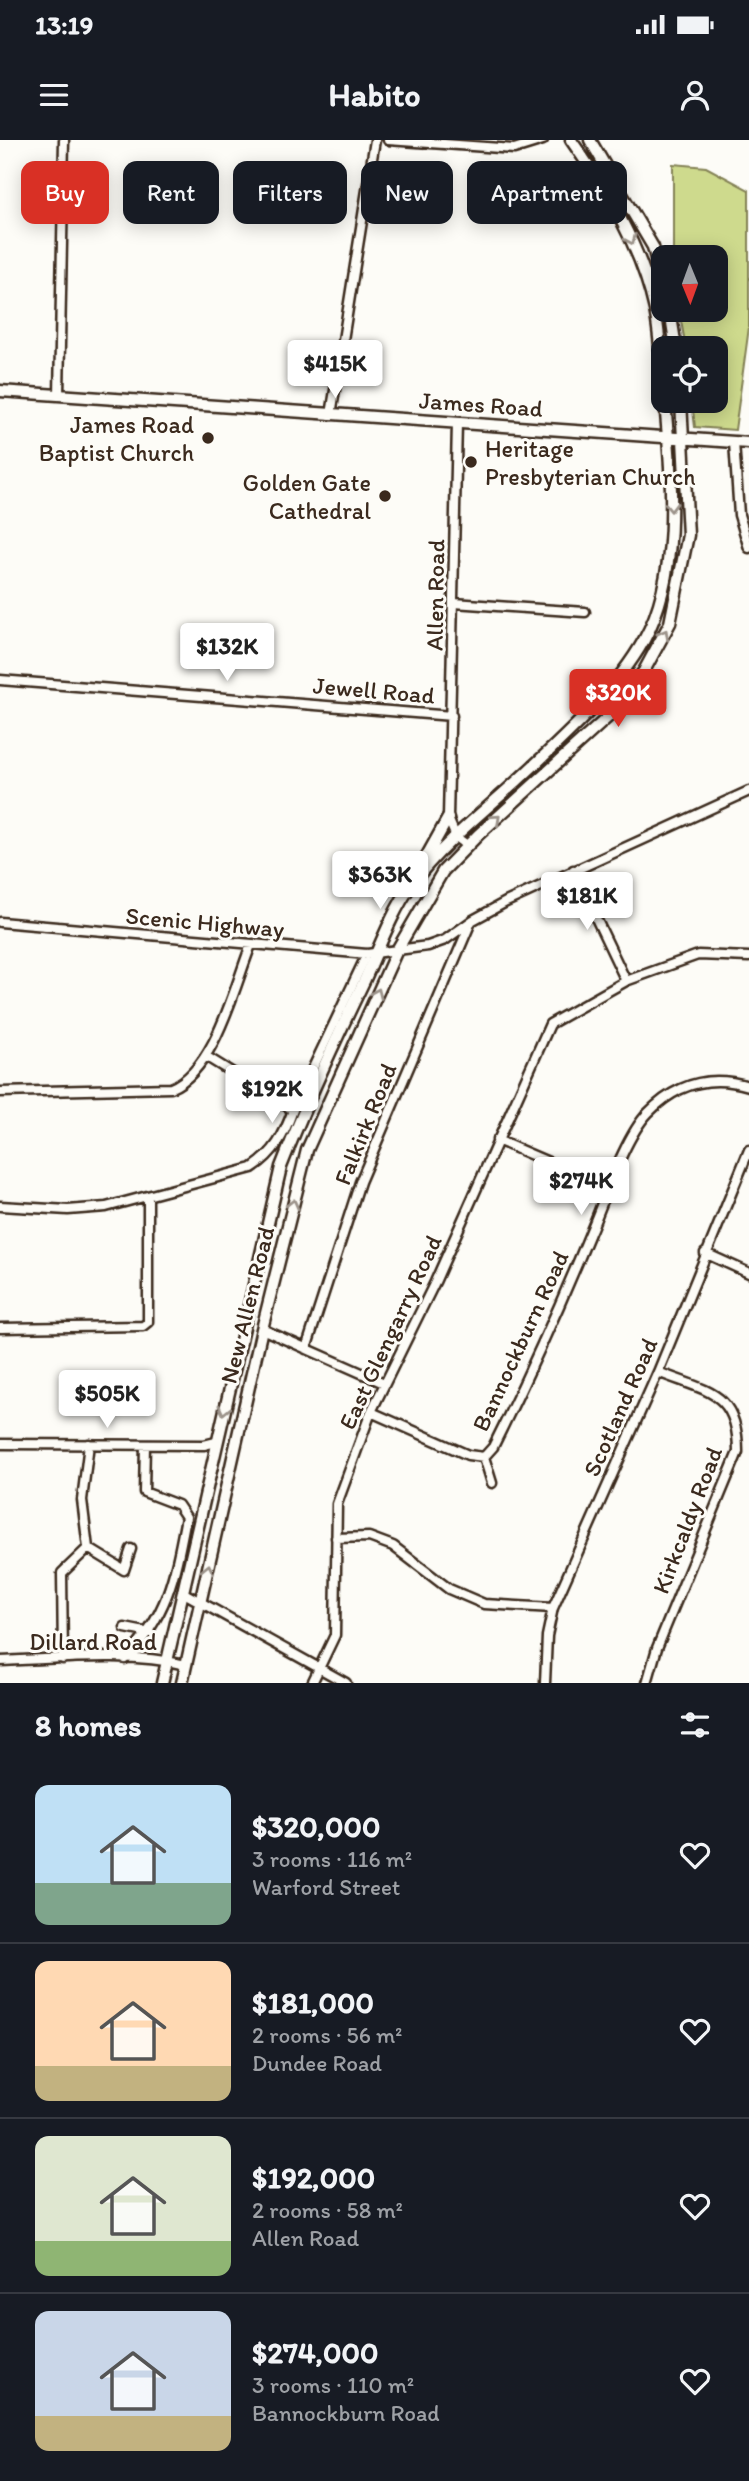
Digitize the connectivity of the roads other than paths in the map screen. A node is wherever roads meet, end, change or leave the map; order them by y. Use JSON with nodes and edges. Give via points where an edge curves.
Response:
{"nodes":[{"id":1,"x":64,"y":140,"type":"edge"},
{"id":2,"x":375,"y":140,"type":"edge"},
{"id":3,"x":388,"y":140,"type":"edge"},
{"id":4,"x":543,"y":140,"type":"edge"},
{"id":5,"x":571,"y":140,"type":"edge"},
{"id":6,"x":590,"y":140,"type":"edge"},
{"id":7,"x":463,"y":143,"type":"edge"},
{"id":8,"x":652,"y":245,"type":"edge"},
{"id":9,"x":658,"y":336,"type":"edge"},
{"id":10,"x":0,"y":391,"type":"edge"},
{"id":11,"x":59,"y":395,"type":"junction"},
{"id":12,"x":666,"y":413,"type":"edge"},
{"id":13,"x":682,"y":413,"type":"edge"},
{"id":14,"x":331,"y":415,"type":"junction"},
{"id":15,"x":457,"y":423,"type":"junction"},
{"id":16,"x":668,"y":438,"type":"junction"},
{"id":17,"x":684,"y":440,"type":"junction"},
{"id":18,"x":734,"y":442,"type":"junction"},
{"id":19,"x":749,"y":443,"type":"edge"},
{"id":20,"x":749,"y":548,"type":"edge"},
{"id":21,"x":454,"y":603,"type":"junction"},
{"id":22,"x":585,"y":612,"type":"dead end"},
{"id":23,"x":0,"y":680,"type":"edge"},
{"id":24,"x":452,"y":716,"type":"junction"},
{"id":25,"x":749,"y":791,"type":"edge"},
{"id":26,"x":448,"y":818,"type":"junction"},
{"id":27,"x":456,"y":836,"type":"junction"},
{"id":28,"x":467,"y":845,"type":"junction"},
{"id":29,"x":573,"y":870,"type":"junction"},
{"id":30,"x":412,"y":884,"type":"junction"},
{"id":31,"x":473,"y":920,"type":"junction"},
{"id":32,"x":0,"y":922,"type":"edge"},
{"id":33,"x":251,"y":945,"type":"junction"},
{"id":34,"x":397,"y":950,"type":"junction"},
{"id":35,"x":372,"y":953,"type":"junction"},
{"id":36,"x":749,"y":957,"type":"edge"},
{"id":37,"x":626,"y":981,"type":"junction"},
{"id":38,"x":207,"y":1057,"type":"junction"},
{"id":39,"x":749,"y":1086,"type":"edge"},
{"id":40,"x":0,"y":1091,"type":"edge"},
{"id":41,"x":293,"y":1110,"type":"junction"},
{"id":42,"x":497,"y":1140,"type":"junction"},
{"id":43,"x":749,"y":1150,"type":"edge"},
{"id":44,"x":609,"y":1188,"type":"junction"},
{"id":45,"x":148,"y":1196,"type":"junction"},
{"id":46,"x":0,"y":1206,"type":"edge"},
{"id":47,"x":705,"y":1253,"type":"junction"},
{"id":48,"x":749,"y":1273,"type":"edge"},
{"id":49,"x":0,"y":1328,"type":"edge"},
{"id":50,"x":262,"y":1329,"type":"junction"},
{"id":51,"x":306,"y":1349,"type":"junction"},
{"id":52,"x":658,"y":1373,"type":"junction"},
{"id":53,"x":384,"y":1383,"type":"junction"},
{"id":54,"x":371,"y":1412,"type":"junction"},
{"id":55,"x":216,"y":1442,"type":"junction"},
{"id":56,"x":0,"y":1444,"type":"edge"},
{"id":57,"x":89,"y":1444,"type":"junction"},
{"id":58,"x":145,"y":1445,"type":"junction"},
{"id":59,"x":484,"y":1457,"type":"junction"},
{"id":60,"x":492,"y":1483,"type":"dead end"},
{"id":61,"x":336,"y":1538,"type":"junction"},
{"id":62,"x":88,"y":1548,"type":"junction"},
{"id":63,"x":131,"y":1549,"type":"dead end"},
{"id":64,"x":184,"y":1593,"type":"junction"},
{"id":65,"x":201,"y":1603,"type":"junction"},
{"id":66,"x":553,"y":1608,"type":"junction"},
{"id":67,"x":125,"y":1628,"type":"dead end"},
{"id":68,"x":150,"y":1633,"type":"junction"},
{"id":69,"x":63,"y":1659,"type":"junction"},
{"id":70,"x":125,"y":1659,"type":"junction"},
{"id":71,"x":167,"y":1660,"type":"junction"},
{"id":72,"x":0,"y":1661,"type":"edge"},
{"id":73,"x":186,"y":1665,"type":"junction"},
{"id":74,"x":317,"y":1669,"type":"junction"},
{"id":75,"x":162,"y":1683,"type":"edge"},
{"id":76,"x":182,"y":1683,"type":"edge"},
{"id":77,"x":312,"y":1683,"type":"edge"},
{"id":78,"x":346,"y":1683,"type":"edge"},
{"id":79,"x":545,"y":1683,"type":"edge"},
{"id":80,"x":647,"y":1683,"type":"edge"}],
"edges":[{"from":1,"to":11,"type":"street"},
{"from":2,"to":14,"type":"street"},
{"from":3,"to":7,"type":"street"},
{"from":4,"to":7,"type":"street","via":[[514,149]]},
{"from":5,"to":9,"type":"main road","one_way":true,"via":[[621,218],[642,265]]},
{"from":6,"to":8,"type":"main road"},
{"from":10,"to":11,"type":"main road","name":"James Road"},
{"from":11,"to":14,"type":"main road","name":"James Road"},
{"from":12,"to":16,"type":"main road"},
{"from":13,"to":17,"type":"main road","name":"New Allen Road"},
{"from":14,"to":15,"type":"main road","name":"James Road"},
{"from":15,"to":16,"type":"main road","name":"James Road"},
{"from":15,"to":21,"type":"street","name":"Allen Road"},
{"from":16,"to":17,"type":"main road","name":"James Road"},
{"from":16,"to":27,"type":"main road","one_way":true,"via":[[670,546],[646,637],[625,670],[556,745]]},
{"from":17,"to":18,"type":"main road","name":"James Road"},
{"from":28,"to":17,"type":"main road","name":"New Allen Road","one_way":true,"via":[[608,717],[644,671],[670,622],[688,534]]},
{"from":18,"to":19,"type":"main road","name":"James Road"},
{"from":18,"to":20,"type":"street","via":[[739,516]]},
{"from":21,"to":22,"type":"street"},
{"from":21,"to":24,"type":"street","name":"Allen Road"},
{"from":23,"to":24,"type":"street","name":"Jewell Road"},
{"from":24,"to":26,"type":"street","name":"Allen Road"},
{"from":25,"to":29,"type":"street","name":"Scenic Highway"},
{"from":26,"to":27,"type":"street","name":"Allen Road"},
{"from":26,"to":30,"type":"main road"},
{"from":27,"to":28,"type":"street","name":"Allen Road"},
{"from":27,"to":30,"type":"main road"},
{"from":28,"to":34,"type":"main road","name":"New Allen Road","via":[[430,892]]},
{"from":29,"to":31,"type":"street","name":"Scenic Highway"},
{"from":29,"to":37,"type":"street"},
{"from":30,"to":35,"type":"main road","name":"New Allen Road"},
{"from":31,"to":34,"type":"street","name":"Scenic Highway","via":[[445,940]]},
{"from":31,"to":51,"type":"street","name":"Falkirk Road","via":[[360,1182]]},
{"from":32,"to":33,"type":"street","name":"Scenic Highway"},
{"from":33,"to":35,"type":"street","name":"Scenic Highway"},
{"from":33,"to":38,"type":"street"},
{"from":34,"to":35,"type":"street","name":"Scenic Highway"},
{"from":50,"to":34,"type":"main road","name":"New Allen Road","one_way":true,"via":[[307,1150]]},
{"from":35,"to":41,"type":"street"},
{"from":35,"to":55,"type":"main road","name":"New Allen Road","one_way":true,"via":[[281,1167]]},
{"from":36,"to":37,"type":"street","via":[[698,955]]},
{"from":37,"to":42,"type":"street","name":"East Glengarry Road","via":[[550,1024]]},
{"from":38,"to":40,"type":"street","via":[[183,1083],[170,1088]]},
{"from":38,"to":41,"type":"street"},
{"from":39,"to":44,"type":"street","name":"Bannockburn Road","via":[[699,1081],[671,1093],[646,1115]]},
{"from":41,"to":45,"type":"street","via":[[274,1151],[252,1168]]},
{"from":42,"to":44,"type":"street"},
{"from":42,"to":53,"type":"street","name":"East Glengarry Road","via":[[435,1282]]},
{"from":43,"to":47,"type":"street","name":"Scotland Road"},
{"from":44,"to":59,"type":"street","name":"Bannockburn Road","via":[[537,1361]]},
{"from":45,"to":46,"type":"street","via":[[106,1207],[68,1210]]},
{"from":45,"to":49,"type":"street","via":[[148,1322],[143,1326]]},
{"from":47,"to":48,"type":"street"},
{"from":47,"to":52,"type":"street","name":"Scotland Road"},
{"from":50,"to":51,"type":"street"},
{"from":65,"to":50,"type":"main road","name":"New Allen Road","one_way":true},
{"from":51,"to":53,"type":"street"},
{"from":52,"to":66,"type":"street","name":"Scotland Road"},
{"from":52,"to":80,"type":"street","name":"Kirkcaldy Road","via":[[726,1403],[736,1423],[738,1452],[657,1648]]},
{"from":53,"to":54,"type":"street","name":"East Glengarry Road"},
{"from":54,"to":59,"type":"street","name":"Bannockburn Road","via":[[468,1455]]},
{"from":54,"to":61,"type":"street","name":"East Glengarry Road","via":[[337,1504]]},
{"from":55,"to":58,"type":"street"},
{"from":55,"to":64,"type":"main road","name":"New Allen Road"},
{"from":56,"to":57,"type":"street"},
{"from":57,"to":58,"type":"street"},
{"from":57,"to":62,"type":"street","via":[[82,1500]]},
{"from":58,"to":68,"type":"street","via":[[144,1492],[178,1505],[186,1517],[175,1575]]},
{"from":59,"to":60,"type":"street","name":"Bannockburn Road"},
{"from":61,"to":66,"type":"street","via":[[369,1537],[393,1546],[449,1590],[484,1604]]},
{"from":61,"to":74,"type":"street","name":"East Glengarry Road","via":[[335,1635]]},
{"from":62,"to":63,"type":"street","via":[[124,1570]]},
{"from":62,"to":69,"type":"street","via":[[62,1573]]},
{"from":64,"to":65,"type":"street"},
{"from":64,"to":71,"type":"main road","name":"New Allen Road"},
{"from":65,"to":73,"type":"main road","name":"New Allen Road"},
{"from":65,"to":74,"type":"street"},
{"from":66,"to":79,"type":"street","name":"Scotland Road"},
{"from":67,"to":68,"type":"street"},
{"from":68,"to":70,"type":"street"},
{"from":69,"to":70,"type":"street","name":"Dillard Road"},
{"from":69,"to":72,"type":"street","name":"Dillard Road"},
{"from":70,"to":71,"type":"street","name":"Dillard Road"},
{"from":71,"to":73,"type":"street","name":"Dillard Road"},
{"from":71,"to":75,"type":"main road","name":"New Allen Road"},
{"from":73,"to":76,"type":"main road","name":"New Allen Road"},
{"from":74,"to":77,"type":"street","name":"East Glengarry Road"},
{"from":74,"to":78,"type":"street"}]}
